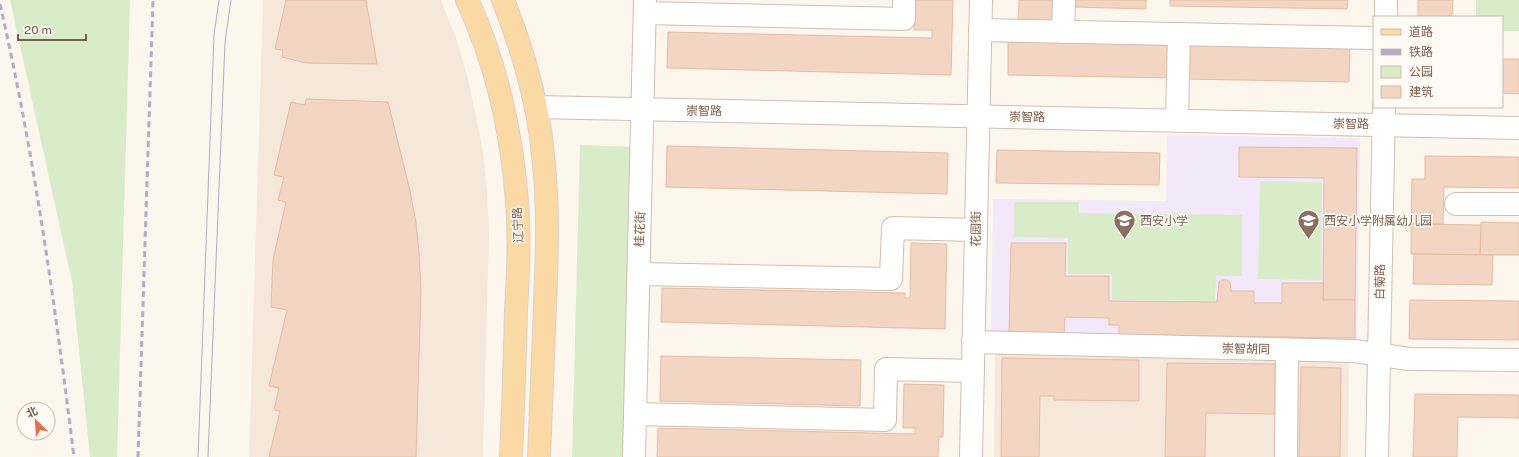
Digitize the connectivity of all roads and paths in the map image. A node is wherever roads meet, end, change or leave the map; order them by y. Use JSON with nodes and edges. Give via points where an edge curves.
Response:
{"nodes":[{"id":1,"x":467,"y":0,"type":"edge"},
{"id":2,"x":503,"y":0,"type":"edge"},
{"id":3,"x":904,"y":0,"type":"edge"},
{"id":4,"x":981,"y":0,"type":"edge"},
{"id":5,"x":1064,"y":0,"type":"edge"},
{"id":6,"x":1386,"y":0,"type":"edge"},
{"id":7,"x":645,"y":6,"type":"edge"},
{"id":8,"x":1386,"y":16,"type":"edge"},
{"id":9,"x":980,"y":30,"type":"junction"},
{"id":10,"x":1063,"y":32,"type":"junction"},
{"id":11,"x":1179,"y":34,"type":"junction"},
{"id":12,"x":1373,"y":38,"type":"edge"},
{"id":13,"x":536,"y":107,"type":"junction"},
{"id":14,"x":643,"y":109,"type":"junction"},
{"id":15,"x":978,"y":116,"type":"junction"},
{"id":16,"x":1384,"y":116,"type":"edge"},
{"id":17,"x":1177,"y":120,"type":"junction"},
{"id":18,"x":1519,"y":128,"type":"edge"},
{"id":19,"x":1456,"y":204,"type":"dead end"},
{"id":20,"x":1519,"y":204,"type":"edge"},
{"id":21,"x":976,"y":230,"type":"junction"},
{"id":22,"x":639,"y":274,"type":"junction"},
{"id":23,"x":973,"y":342,"type":"junction"},
{"id":24,"x":1287,"y":350,"type":"junction"},
{"id":25,"x":1379,"y":355,"type":"junction"},
{"id":26,"x":1519,"y":360,"type":"edge"},
{"id":27,"x":973,"y":371,"type":"junction"},
{"id":28,"x":635,"y":414,"type":"junction"},
{"id":29,"x":511,"y":457,"type":"edge"},
{"id":30,"x":539,"y":457,"type":"edge"},
{"id":31,"x":634,"y":457,"type":"edge"},
{"id":32,"x":971,"y":457,"type":"edge"},
{"id":33,"x":1286,"y":457,"type":"edge"},
{"id":34,"x":1377,"y":457,"type":"edge"}],
"edges":[{"from":1,"to":29,"type":"main road","name":"辽宁路","via":[[492,66],[505,116],[517,202],[519,247]]},
{"from":2,"to":13,"type":"main road","via":[[526,65]]},
{"from":3,"to":7,"type":"street","via":[[904,19]]},
{"from":4,"to":9,"type":"street","name":"花园街"},
{"from":5,"to":10,"type":"street"},
{"from":6,"to":8,"type":"street"},
{"from":7,"to":14,"type":"street","name":"桂花街"},
{"from":9,"to":10,"type":"street"},
{"from":9,"to":15,"type":"street","name":"花园街"},
{"from":10,"to":11,"type":"street"},
{"from":11,"to":12,"type":"street"},
{"from":11,"to":17,"type":"street"},
{"from":13,"to":14,"type":"street","name":"崇智路"},
{"from":13,"to":30,"type":"main road","via":[[547,199]]},
{"from":14,"to":15,"type":"street","name":"崇智路"},
{"from":14,"to":22,"type":"street","name":"桂花街"},
{"from":15,"to":17,"type":"street","name":"崇智路"},
{"from":15,"to":21,"type":"street","name":"花园街"},
{"from":16,"to":17,"type":"street","name":"崇智路"},
{"from":16,"to":18,"type":"street","name":"崇智路"},
{"from":16,"to":25,"type":"street","name":"白菊路"},
{"from":19,"to":20,"type":"street"},
{"from":21,"to":22,"type":"street","via":[[893,228],[891,279]]},
{"from":21,"to":23,"type":"street","name":"花园街"},
{"from":22,"to":28,"type":"street","name":"桂花街"},
{"from":23,"to":24,"type":"street","name":"崇智胡同"},
{"from":23,"to":27,"type":"street","name":"花园街"},
{"from":24,"to":25,"type":"street","name":"崇智胡同","via":[[1354,351]]},
{"from":24,"to":33,"type":"street"},
{"from":25,"to":26,"type":"street","name":"崇智胡同","via":[[1409,359]]},
{"from":25,"to":34,"type":"street","name":"白菊路"},
{"from":27,"to":28,"type":"street","via":[[886,369],[885,420]]},
{"from":27,"to":32,"type":"street","name":"花园街"},
{"from":28,"to":31,"type":"street","name":"桂花街"}]}
